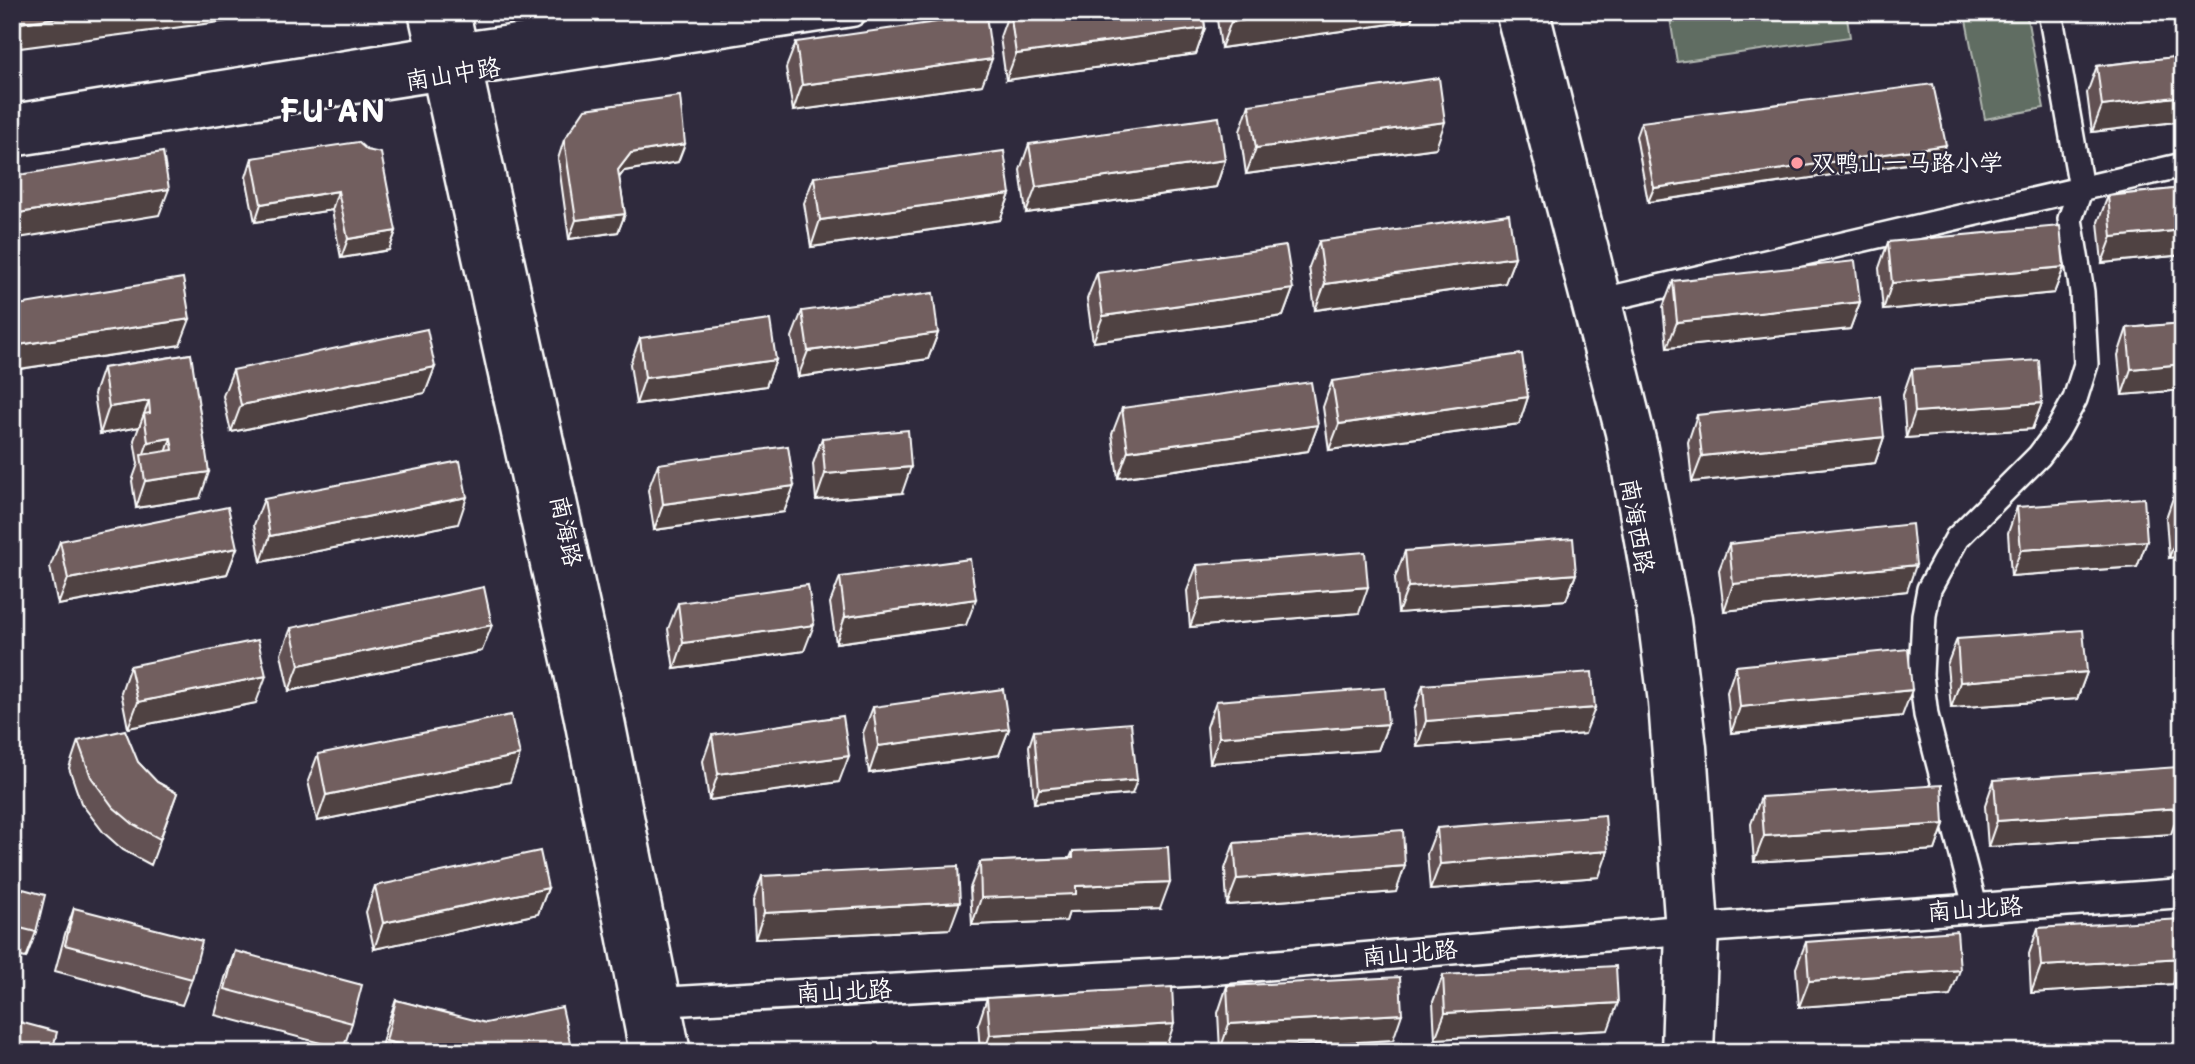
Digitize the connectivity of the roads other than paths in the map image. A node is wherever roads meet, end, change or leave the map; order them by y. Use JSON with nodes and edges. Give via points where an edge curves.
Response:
{"nodes":[{"id":1,"x":425,"y":12,"type":"edge"},
{"id":2,"x":453,"y":12,"type":"edge"},
{"id":3,"x":707,"y":12,"type":"edge"},
{"id":4,"x":852,"y":12,"type":"edge"},
{"id":5,"x":1510,"y":12,"type":"edge"},
{"id":6,"x":1535,"y":12,"type":"edge"},
{"id":7,"x":2050,"y":12,"type":"edge"},
{"id":8,"x":450,"y":62,"type":"junction"},
{"id":9,"x":12,"y":119,"type":"edge"},
{"id":10,"x":12,"y":142,"type":"edge"},
{"id":11,"x":2183,"y":165,"type":"edge"},
{"id":12,"x":2081,"y":188,"type":"junction"},
{"id":13,"x":1607,"y":299,"type":"junction"},
{"id":14,"x":2183,"y":893,"type":"edge"},
{"id":15,"x":1976,"y":909,"type":"junction"},
{"id":16,"x":1692,"y":929,"type":"junction"},
{"id":17,"x":651,"y":1002,"type":"junction"},
{"id":18,"x":646,"y":1052,"type":"edge"},
{"id":19,"x":674,"y":1052,"type":"edge"},
{"id":20,"x":1676,"y":1052,"type":"edge"},
{"id":21,"x":1699,"y":1052,"type":"edge"}],
"edges":[{"from":1,"to":8,"type":"main road","name":"南海路"},
{"from":2,"to":8,"type":"main road","name":"南海路"},
{"from":3,"to":8,"type":"street","name":"南山中路"},
{"from":4,"to":8,"type":"street","name":"南山中路"},
{"from":5,"to":16,"type":"street","name":"南海西路","via":[[1620,433],[1651,608]]},
{"from":6,"to":13,"type":"street","name":"南海西路"},
{"from":7,"to":12,"type":"street"},
{"from":8,"to":9,"type":"street","name":"南山中路"},
{"from":8,"to":10,"type":"street","name":"南山中路"},
{"from":8,"to":17,"type":"main road","name":"南海路","via":[[580,714]]},
{"from":11,"to":12,"type":"street"},
{"from":12,"to":13,"type":"street"},
{"from":12,"to":15,"type":"street","via":[[2070,219],[2086,329],[2086,364],[2075,399],[2039,456],[1957,538],[1929,589],[1924,615],[1921,675],[1926,715]]},
{"from":13,"to":16,"type":"street","name":"南海西路","via":[[1643,443],[1676,620],[1692,747]]},
{"from":14,"to":15,"type":"street","name":"南山北路"},
{"from":15,"to":16,"type":"street","name":"南山北路"},
{"from":16,"to":17,"type":"street","name":"南山北路","via":[[1202,971]]},
{"from":16,"to":20,"type":"street","name":"南海西路"},
{"from":16,"to":21,"type":"street","name":"南海西路"},
{"from":17,"to":18,"type":"main road","name":"南海路"},
{"from":17,"to":19,"type":"main road","name":"南海路"}]}
